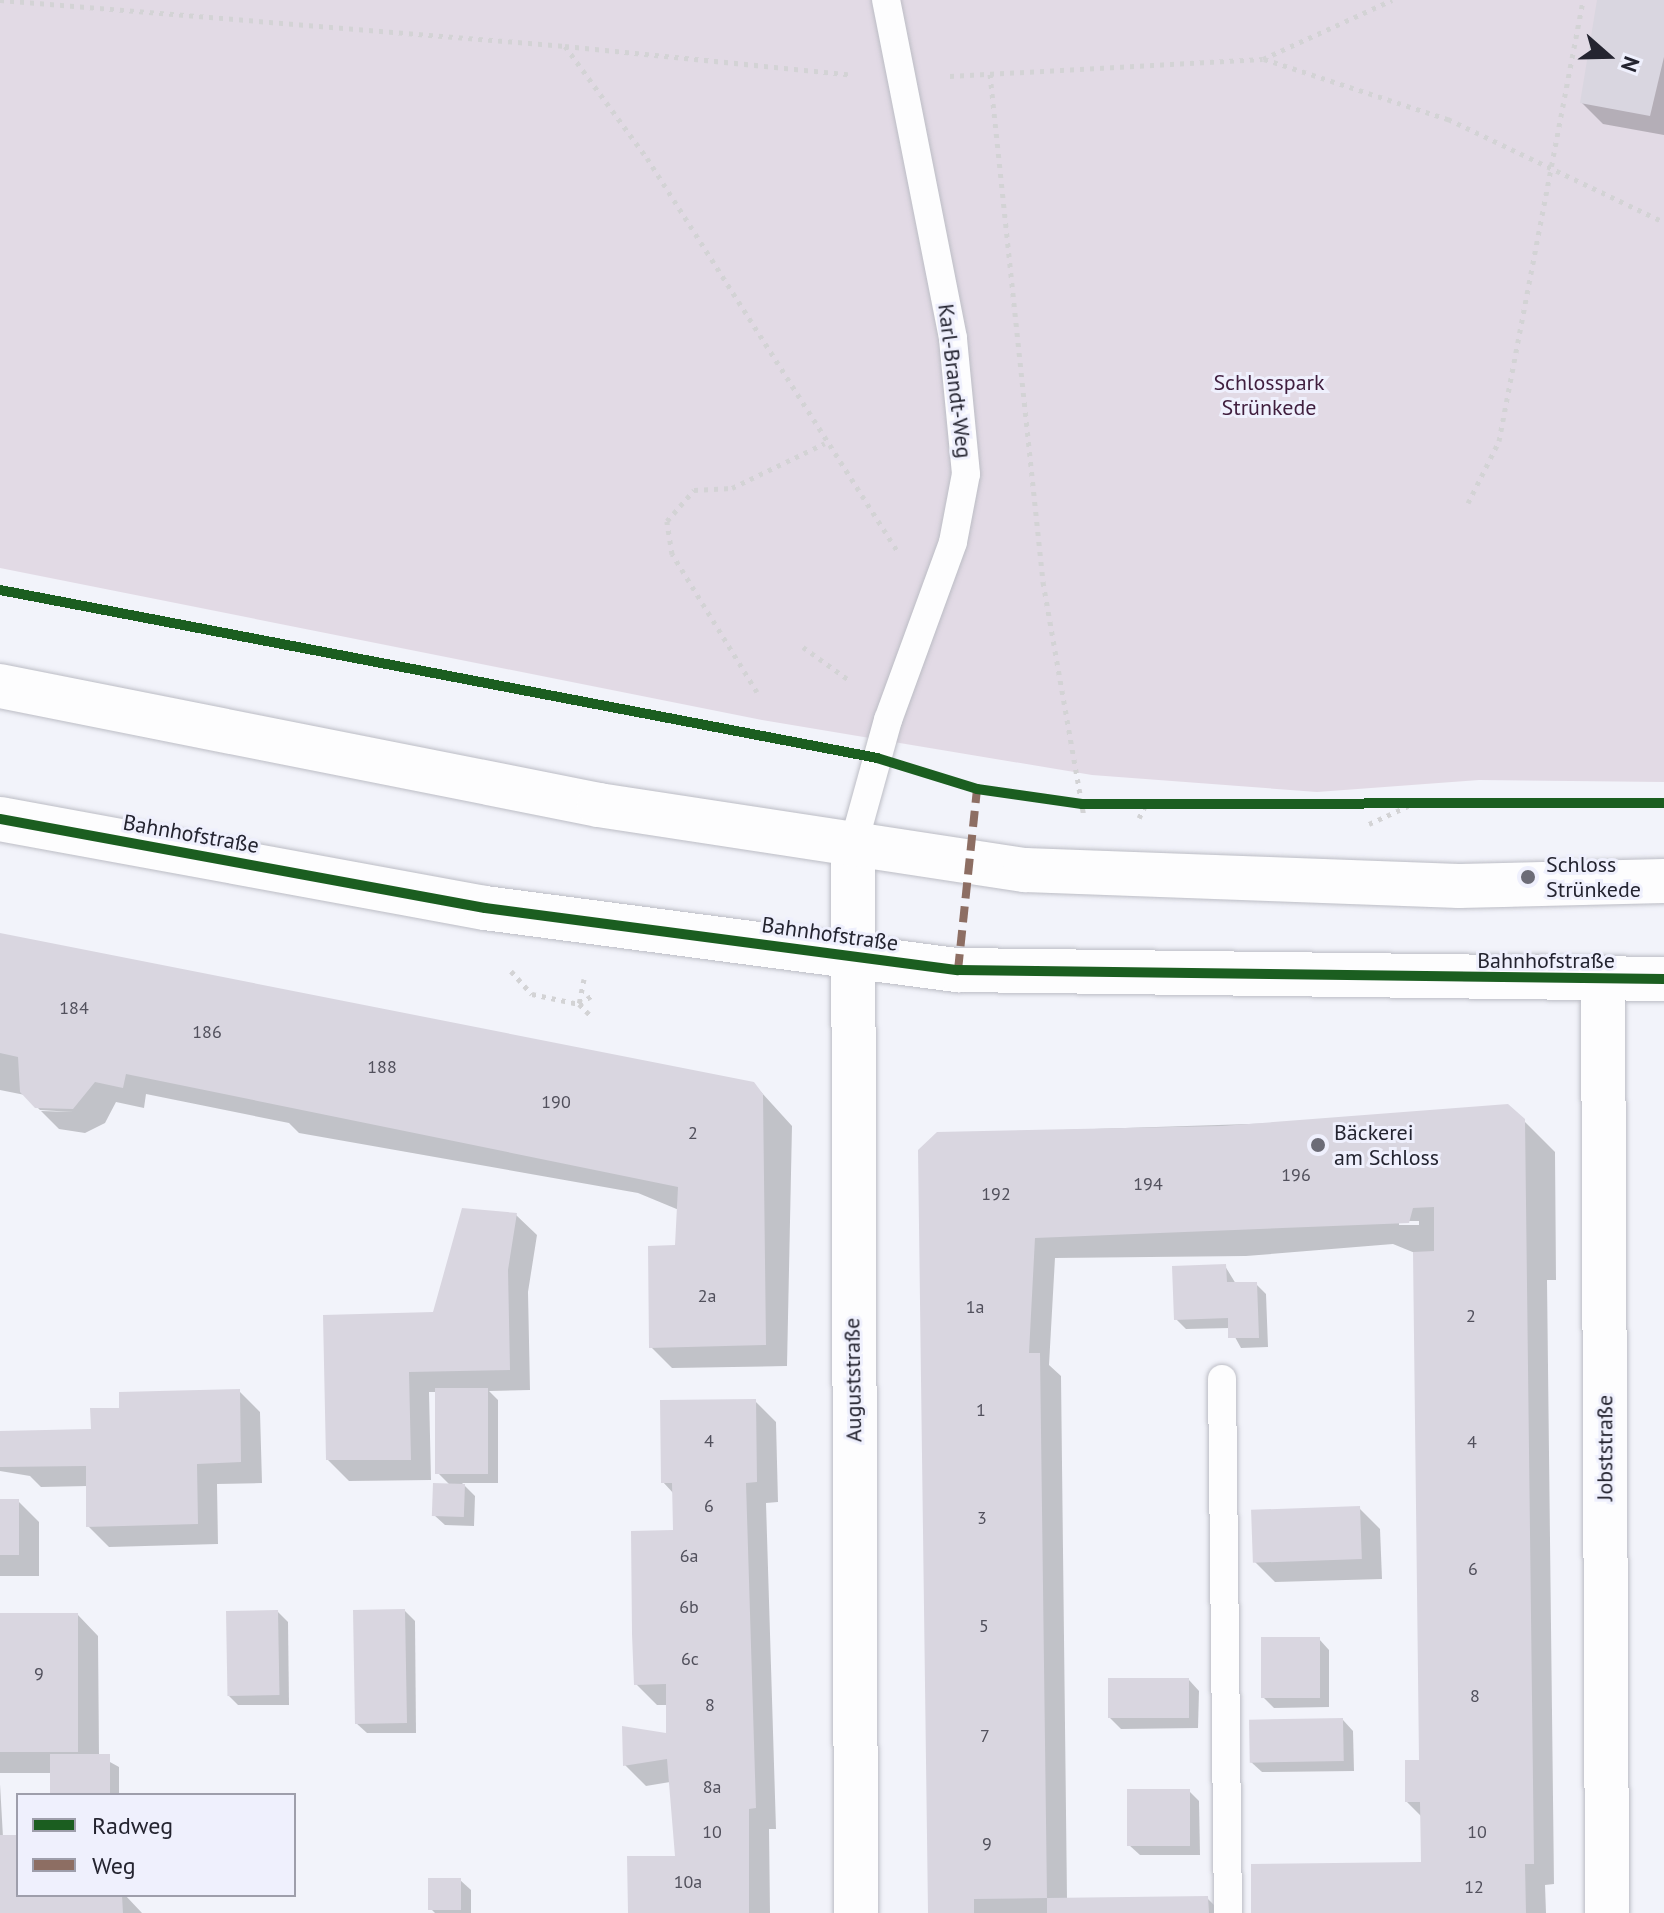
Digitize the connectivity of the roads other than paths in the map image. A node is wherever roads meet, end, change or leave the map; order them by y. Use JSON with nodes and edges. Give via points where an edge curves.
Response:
{"nodes":[{"id":1,"x":886,"y":0,"type":"edge"},
{"id":2,"x":0,"y":686,"type":"edge"},
{"id":3,"x":0,"y":819,"type":"edge"},
{"id":4,"x":853,"y":846,"type":"junction"},
{"id":5,"x":1664,"y":881,"type":"edge"},
{"id":6,"x":851,"y":959,"type":"junction"},
{"id":7,"x":1664,"y":979,"type":"edge"},
{"id":8,"x":1603,"y":983,"type":"junction"},
{"id":9,"x":1222,"y":1379,"type":"dead end"},
{"id":10,"x":856,"y":1913,"type":"edge"},
{"id":11,"x":1228,"y":1913,"type":"edge"},
{"id":12,"x":1607,"y":1913,"type":"edge"}],
"edges":[{"from":1,"to":4,"type":"lane","name":"Karl-Brandt-Weg","via":[[953,338],[966,474],[933,605],[888,720]]},
{"from":2,"to":4,"type":"street","via":[[599,805]]},
{"from":3,"to":6,"type":"street","name":"Bahnhofstraße","via":[[485,908]]},
{"from":4,"to":5,"type":"street","via":[[1093,877],[1459,886]]},
{"from":4,"to":6,"type":"street","name":"Auguststraße"},
{"from":6,"to":8,"type":"street","name":"Bahnhofstraße","via":[[958,970]]},
{"from":6,"to":10,"type":"street","name":"Auguststraße"},
{"from":7,"to":8,"type":"street","name":"Bahnhofstraße"},
{"from":8,"to":12,"type":"street","name":"Jobststraße"},
{"from":9,"to":11,"type":"lane"}]}
